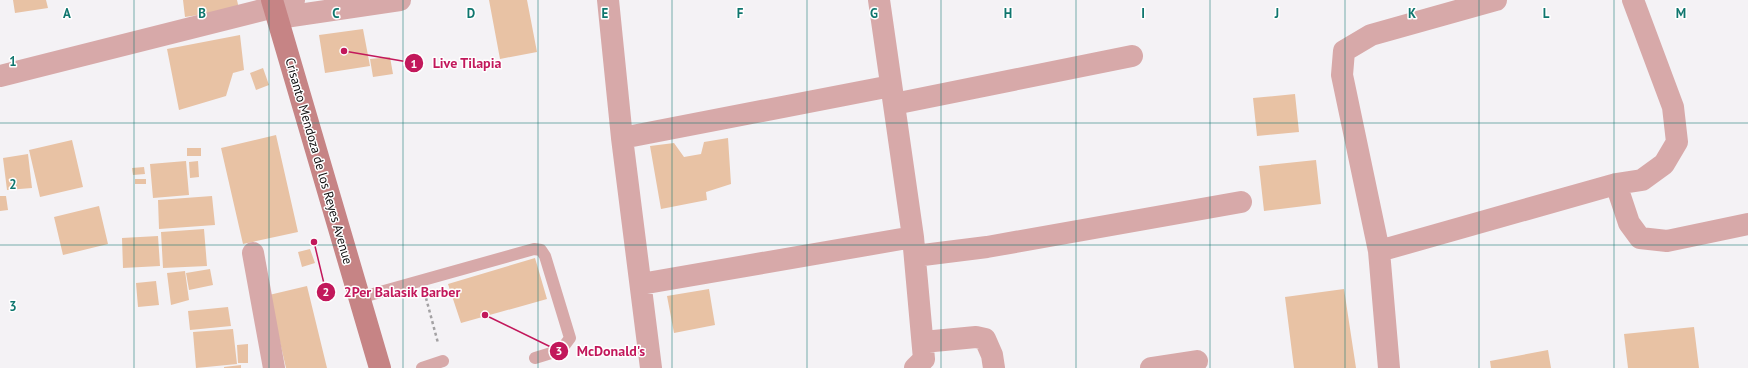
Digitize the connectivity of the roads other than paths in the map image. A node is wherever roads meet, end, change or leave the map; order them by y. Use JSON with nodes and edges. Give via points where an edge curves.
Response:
{"nodes":[{"id":1,"x":400,"y":0,"type":"edge"},
{"id":2,"x":608,"y":0,"type":"edge"},
{"id":3,"x":879,"y":0,"type":"edge"},
{"id":4,"x":1496,"y":0,"type":"edge"},
{"id":5,"x":1633,"y":0,"type":"edge"},
{"id":6,"x":280,"y":6,"type":"edge"},
{"id":7,"x":1132,"y":56,"type":"dead end"},
{"id":8,"x":0,"y":76,"type":"edge"},
{"id":9,"x":892,"y":95,"type":"junction"},
{"id":10,"x":622,"y":138,"type":"junction"},
{"id":11,"x":1616,"y":184,"type":"junction"},
{"id":12,"x":1241,"y":202,"type":"dead end"},
{"id":13,"x":1748,"y":224,"type":"edge"},
{"id":14,"x":914,"y":246,"type":"junction"},
{"id":15,"x":1379,"y":251,"type":"junction"},
{"id":16,"x":253,"y":253,"type":"dead end"},
{"id":17,"x":641,"y":284,"type":"junction"},
{"id":18,"x":359,"y":298,"type":"junction"},
{"id":19,"x":923,"y":342,"type":"junction"},
{"id":20,"x":535,"y":358,"type":"dead end"},
{"id":21,"x":443,"y":361,"type":"road end"},
{"id":22,"x":1197,"y":361,"type":"dead end"},
{"id":23,"x":274,"y":368,"type":"edge"},
{"id":24,"x":380,"y":368,"type":"edge"},
{"id":25,"x":422,"y":368,"type":"edge"},
{"id":26,"x":652,"y":368,"type":"edge"},
{"id":27,"x":915,"y":368,"type":"edge"},
{"id":28,"x":994,"y":368,"type":"edge"},
{"id":29,"x":1151,"y":368,"type":"edge"},
{"id":30,"x":1389,"y":368,"type":"edge"}],
"edges":[{"from":1,"to":6,"type":"street"},
{"from":2,"to":10,"type":"street"},
{"from":3,"to":9,"type":"street"},
{"from":4,"to":15,"type":"street","via":[[1371,36],[1344,51],[1342,75]]},
{"from":5,"to":11,"type":"street","via":[[1673,107],[1677,142],[1664,164],[1642,180]]},
{"from":6,"to":8,"type":"street"},
{"from":6,"to":18,"type":"main road","name":"Crisanto Mendoza de los Reyes Avenue"},
{"from":7,"to":9,"type":"street"},
{"from":9,"to":10,"type":"street"},
{"from":9,"to":14,"type":"street"},
{"from":10,"to":17,"type":"street"},
{"from":11,"to":13,"type":"street","via":[[1629,223],[1640,238],[1667,241]]},
{"from":11,"to":15,"type":"street"},
{"from":12,"to":14,"type":"street","via":[[987,247]]},
{"from":14,"to":17,"type":"street"},
{"from":14,"to":19,"type":"street"},
{"from":15,"to":30,"type":"street"},
{"from":16,"to":23,"type":"street"},
{"from":17,"to":26,"type":"street"},
{"from":18,"to":20,"type":"lane","via":[[534,249],[540,250],[545,256],[570,338],[561,350]]},
{"from":18,"to":24,"type":"main road","name":"Crisanto Mendoza de los Reyes Avenue"},
{"from":19,"to":27,"type":"street","via":[[924,359]]},
{"from":19,"to":28,"type":"street","via":[[976,337],[985,339],[992,354]]},
{"from":21,"to":25,"type":"lane"},
{"from":22,"to":29,"type":"street"}]}
